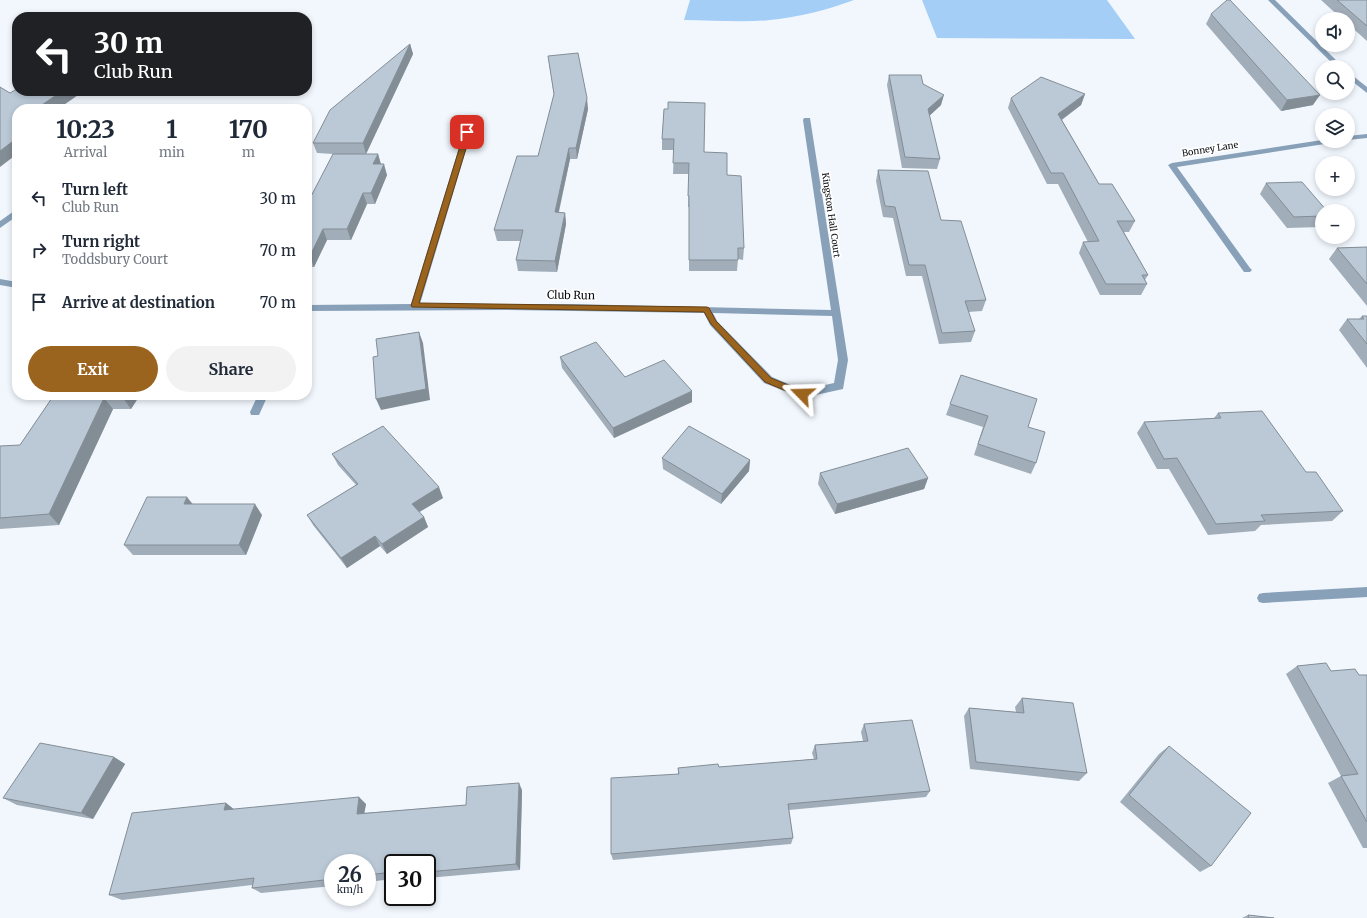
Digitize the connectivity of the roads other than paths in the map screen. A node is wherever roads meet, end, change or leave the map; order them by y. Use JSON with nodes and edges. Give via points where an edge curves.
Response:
{"nodes":[{"id":1,"x":1271,"y":0,"type":"edge"},
{"id":2,"x":1332,"y":60,"type":"edge"},
{"id":3,"x":1355,"y":80,"type":"edge"},
{"id":4,"x":1367,"y":91,"type":"edge"},
{"id":5,"x":472,"y":117,"type":"dead end"},
{"id":6,"x":807,"y":120,"type":"dead end"},
{"id":7,"x":1367,"y":136,"type":"edge"},
{"id":8,"x":1355,"y":137,"type":"edge"},
{"id":9,"x":1315,"y":143,"type":"edge"},
{"id":10,"x":12,"y":216,"type":"edge"},
{"id":11,"x":0,"y":225,"type":"edge"},
{"id":12,"x":1246,"y":270,"type":"dead end"},
{"id":13,"x":0,"y":282,"type":"edge"},
{"id":14,"x":12,"y":284,"type":"edge"},
{"id":15,"x":415,"y":306,"type":"junction"},
{"id":16,"x":312,"y":308,"type":"edge"},
{"id":17,"x":707,"y":310,"type":"junction"},
{"id":18,"x":835,"y":313,"type":"junction"},
{"id":19,"x":261,"y":400,"type":"edge"},
{"id":20,"x":255,"y":412,"type":"dead end"},
{"id":21,"x":1367,"y":592,"type":"edge"},
{"id":22,"x":1263,"y":598,"type":"dead end"}],
"edges":[{"from":1,"to":2,"type":"street"},
{"from":3,"to":4,"type":"street"},
{"from":5,"to":15,"type":"street"},
{"from":6,"to":18,"type":"street","name":"Kingston Hall Court"},
{"from":7,"to":8,"type":"street"},
{"from":9,"to":12,"type":"street","name":"Bonney Lane","via":[[1172,165]]},
{"from":10,"to":11,"type":"street"},
{"from":13,"to":14,"type":"street"},
{"from":15,"to":16,"type":"street","name":"Club Run"},
{"from":15,"to":17,"type":"street","name":"Club Run"},
{"from":17,"to":18,"type":"street","name":"Club Run"},
{"from":17,"to":18,"type":"street","name":"Kingston Hall Court","via":[[713,322],[768,380],[802,394],[838,386],[843,360]]},
{"from":19,"to":20,"type":"street"},
{"from":21,"to":22,"type":"street"}]}
